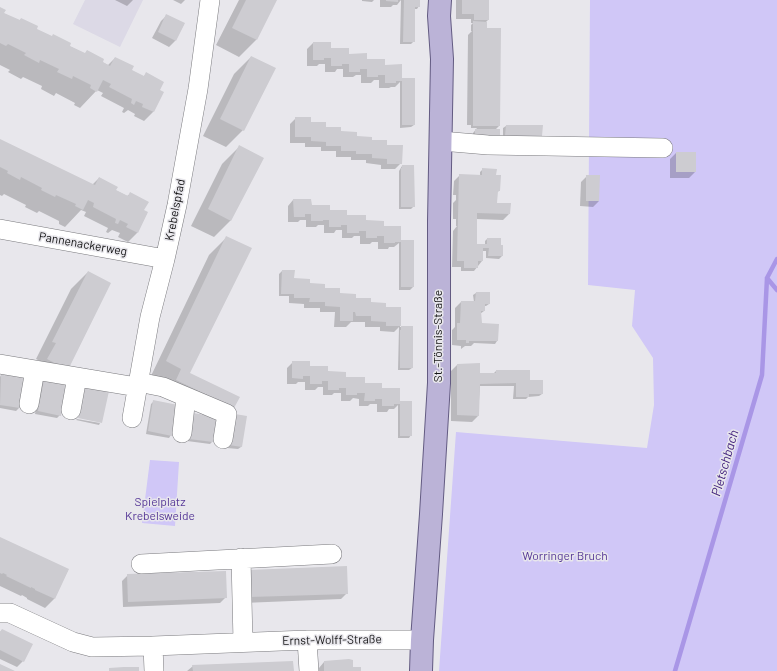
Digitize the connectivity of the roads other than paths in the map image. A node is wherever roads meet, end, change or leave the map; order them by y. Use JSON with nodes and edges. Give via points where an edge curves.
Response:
{"nodes":[{"id":1,"x":210,"y":0,"type":"edge"},
{"id":2,"x":440,"y":0,"type":"edge"},
{"id":3,"x":440,"y":141,"type":"junction"},
{"id":4,"x":663,"y":148,"type":"dead end"},
{"id":5,"x":0,"y":229,"type":"edge"},
{"id":6,"x":165,"y":259,"type":"junction"},
{"id":7,"x":0,"y":364,"type":"edge"},
{"id":8,"x":35,"y":370,"type":"junction"},
{"id":9,"x":77,"y":377,"type":"junction"},
{"id":10,"x":137,"y":385,"type":"junction"},
{"id":11,"x":186,"y":397,"type":"junction"},
{"id":12,"x":29,"y":404,"type":"dead end"},
{"id":13,"x":71,"y":410,"type":"dead end"},
{"id":14,"x":132,"y":418,"type":"dead end"},
{"id":15,"x":182,"y":433,"type":"dead end"},
{"id":16,"x":223,"y":439,"type":"dead end"},
{"id":17,"x":332,"y":554,"type":"dead end"},
{"id":18,"x":240,"y":558,"type":"junction"},
{"id":19,"x":141,"y":564,"type":"dead end"},
{"id":20,"x":0,"y":613,"type":"edge"},
{"id":21,"x":307,"y":640,"type":"junction"},
{"id":22,"x":422,"y":640,"type":"junction"},
{"id":23,"x":243,"y":642,"type":"junction"},
{"id":24,"x":153,"y":646,"type":"junction"},
{"id":25,"x":154,"y":671,"type":"edge"},
{"id":26,"x":309,"y":671,"type":"edge"},
{"id":27,"x":421,"y":671,"type":"edge"}],
"edges":[{"from":1,"to":6,"type":"street","name":"Krebelspfad","via":[[196,97]]},
{"from":2,"to":3,"type":"main road","name":"St.-Tönnis-Straße"},
{"from":3,"to":4,"type":"street","via":[[488,145]]},
{"from":3,"to":22,"type":"main road","name":"St.-Tönnis-Straße","via":[[439,383]]},
{"from":5,"to":6,"type":"street","name":"Pannenackerweg"},
{"from":6,"to":10,"type":"street","name":"Krebelspfad","via":[[150,317]]},
{"from":7,"to":8,"type":"street"},
{"from":8,"to":9,"type":"street"},
{"from":8,"to":12,"type":"street"},
{"from":9,"to":10,"type":"street"},
{"from":9,"to":13,"type":"street"},
{"from":10,"to":11,"type":"street","via":[[163,387]]},
{"from":10,"to":14,"type":"street","name":"Krebelspfad"},
{"from":11,"to":15,"type":"street"},
{"from":11,"to":16,"type":"street","via":[[228,414]]},
{"from":17,"to":18,"type":"street"},
{"from":18,"to":19,"type":"street"},
{"from":18,"to":23,"type":"street"},
{"from":20,"to":24,"type":"street","name":"Ernst-Wolff-Straße","via":[[10,613],[73,642],[92,647]]},
{"from":21,"to":22,"type":"street","name":"Ernst-Wolff-Straße"},
{"from":21,"to":23,"type":"street","name":"Ernst-Wolff-Straße"},
{"from":21,"to":26,"type":"street"},
{"from":22,"to":27,"type":"main road","name":"St.-Tönnis-Straße"},
{"from":23,"to":24,"type":"street","name":"Ernst-Wolff-Straße"},
{"from":24,"to":25,"type":"street"}]}
